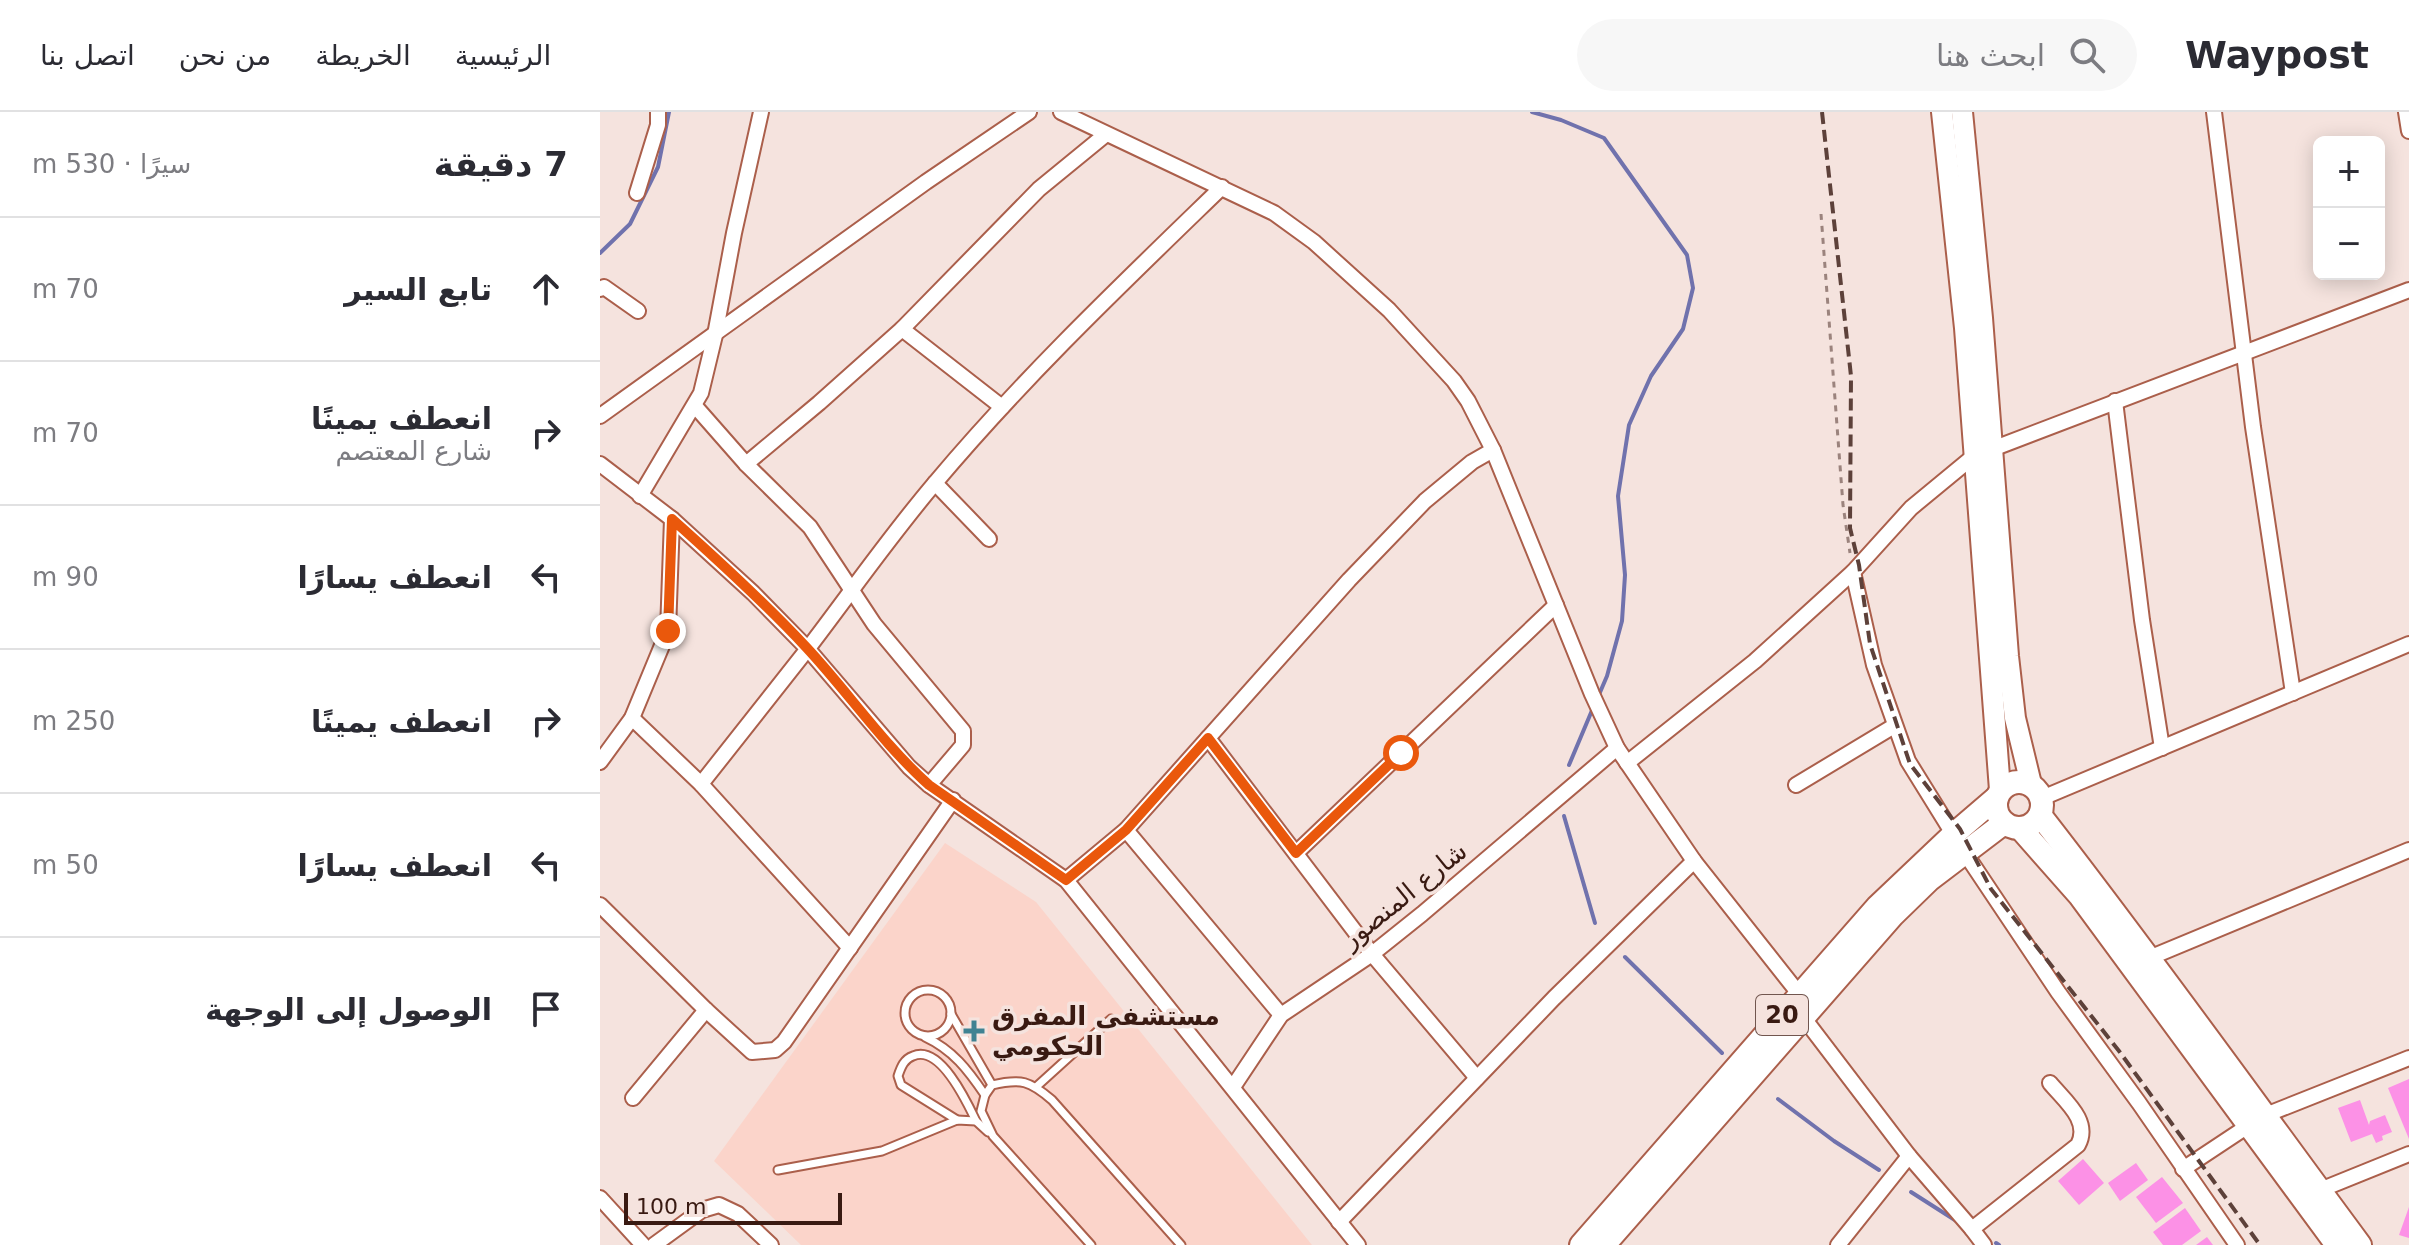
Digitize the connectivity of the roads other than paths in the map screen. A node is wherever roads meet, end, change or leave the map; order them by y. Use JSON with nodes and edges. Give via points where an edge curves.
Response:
{"nodes":[{"id":1,"x":658,"y":112,"type":"edge"},
{"id":2,"x":761,"y":112,"type":"edge"},
{"id":3,"x":1029,"y":112,"type":"edge"},
{"id":4,"x":1061,"y":112,"type":"edge"},
{"id":5,"x":2214,"y":112,"type":"edge"},
{"id":6,"x":2406,"y":112,"type":"edge"},
{"id":7,"x":1953,"y":120,"type":"edge"},
{"id":8,"x":2409,"y":131,"type":"edge"},
{"id":9,"x":1105,"y":135,"type":"junction"},
{"id":10,"x":1222,"y":187,"type":"junction"},
{"id":11,"x":637,"y":193,"type":"dead end"},
{"id":12,"x":600,"y":289,"type":"edge"},
{"id":13,"x":2409,"y":290,"type":"edge"},
{"id":14,"x":638,"y":311,"type":"dead end"},
{"id":15,"x":902,"y":329,"type":"junction"},
{"id":16,"x":715,"y":335,"type":"junction"},
{"id":17,"x":2243,"y":353,"type":"junction"},
{"id":18,"x":2115,"y":401,"type":"junction"},
{"id":19,"x":695,"y":406,"type":"junction"},
{"id":20,"x":1002,"y":407,"type":"junction"},
{"id":21,"x":600,"y":416,"type":"edge"},
{"id":22,"x":1493,"y":450,"type":"junction"},
{"id":23,"x":1982,"y":452,"type":"junction"},
{"id":24,"x":600,"y":464,"type":"edge"},
{"id":25,"x":746,"y":464,"type":"junction"},
{"id":26,"x":935,"y":483,"type":"junction"},
{"id":27,"x":640,"y":496,"type":"junction"},
{"id":28,"x":672,"y":519,"type":"junction"},
{"id":29,"x":989,"y":539,"type":"dead end"},
{"id":30,"x":1853,"y":572,"type":"junction"},
{"id":31,"x":851,"y":587,"type":"junction"},
{"id":32,"x":1556,"y":605,"type":"junction"},
{"id":33,"x":2409,"y":644,"type":"edge"},
{"id":34,"x":807,"y":648,"type":"junction"},
{"id":35,"x":2293,"y":693,"type":"junction"},
{"id":36,"x":632,"y":718,"type":"junction"},
{"id":37,"x":1894,"y":726,"type":"junction"},
{"id":38,"x":1208,"y":738,"type":"junction"},
{"id":39,"x":1614,"y":741,"type":"junction"},
{"id":40,"x":2162,"y":748,"type":"junction"},
{"id":41,"x":600,"y":762,"type":"edge"},
{"id":42,"x":1627,"y":763,"type":"junction"},
{"id":43,"x":701,"y":784,"type":"junction"},
{"id":44,"x":929,"y":785,"type":"junction"},
{"id":45,"x":1796,"y":785,"type":"dead end"},
{"id":46,"x":1998,"y":794,"type":"junction"},
{"id":47,"x":2038,"y":799,"type":"junction"},
{"id":48,"x":953,"y":800,"type":"junction"},
{"id":49,"x":2012,"y":826,"type":"junction"},
{"id":50,"x":1126,"y":830,"type":"junction"},
{"id":51,"x":1959,"y":843,"type":"junction"},
{"id":52,"x":2409,"y":850,"type":"edge"},
{"id":53,"x":1296,"y":853,"type":"junction"},
{"id":54,"x":1694,"y":861,"type":"junction"},
{"id":55,"x":1066,"y":880,"type":"junction"},
{"id":56,"x":600,"y":905,"type":"edge"},
{"id":57,"x":850,"y":948,"type":"junction"},
{"id":58,"x":1372,"y":954,"type":"junction"},
{"id":59,"x":2149,"y":958,"type":"junction"},
{"id":60,"x":1802,"y":1006,"type":"junction"},
{"id":61,"x":706,"y":1010,"type":"junction"},
{"id":62,"x":951,"y":1014,"type":"junction"},
{"id":63,"x":1281,"y":1015,"type":"junction"},
{"id":64,"x":1111,"y":1019,"type":"dead end"},
{"id":65,"x":923,"y":1036,"type":"junction"},
{"id":66,"x":2409,"y":1058,"type":"edge"},
{"id":67,"x":1477,"y":1078,"type":"junction"},
{"id":68,"x":2050,"y":1083,"type":"dead end"},
{"id":69,"x":992,"y":1085,"type":"junction"},
{"id":70,"x":1036,"y":1087,"type":"junction"},
{"id":71,"x":1233,"y":1087,"type":"junction"},
{"id":72,"x":985,"y":1095,"type":"junction"},
{"id":73,"x":633,"y":1098,"type":"dead end"},
{"id":74,"x":957,"y":1120,"type":"junction"},
{"id":75,"x":976,"y":1121,"type":"junction"},
{"id":76,"x":2256,"y":1121,"type":"junction"},
{"id":77,"x":993,"y":1136,"type":"junction"},
{"id":78,"x":2409,"y":1154,"type":"edge"},
{"id":79,"x":1909,"y":1156,"type":"junction"},
{"id":80,"x":2183,"y":1169,"type":"junction"},
{"id":81,"x":778,"y":1170,"type":"dead end"},
{"id":82,"x":2320,"y":1190,"type":"junction"},
{"id":83,"x":600,"y":1198,"type":"edge"},
{"id":84,"x":1339,"y":1222,"type":"junction"},
{"id":85,"x":1972,"y":1229,"type":"junction"},
{"id":86,"x":643,"y":1245,"type":"edge"},
{"id":87,"x":654,"y":1245,"type":"edge"},
{"id":88,"x":771,"y":1245,"type":"edge"},
{"id":89,"x":1091,"y":1245,"type":"edge"},
{"id":90,"x":1181,"y":1245,"type":"edge"},
{"id":91,"x":1358,"y":1245,"type":"edge"},
{"id":92,"x":1581,"y":1245,"type":"edge"},
{"id":93,"x":1604,"y":1245,"type":"edge"},
{"id":94,"x":1838,"y":1245,"type":"edge"},
{"id":95,"x":1984,"y":1245,"type":"edge"},
{"id":96,"x":2237,"y":1245,"type":"edge"},
{"id":97,"x":2337,"y":1245,"type":"edge"},
{"id":98,"x":2360,"y":1245,"type":"edge"}],
"edges":[{"from":1,"to":11,"type":"street"},
{"from":2,"to":16,"type":"street"},
{"from":3,"to":16,"type":"street"},
{"from":4,"to":9,"type":"street"},
{"from":5,"to":17,"type":"street"},
{"from":6,"to":8,"type":"street"},
{"from":7,"to":23,"type":"main road","via":[[1956,283]]},
{"from":7,"to":23,"type":"main road","via":[[1977,254]]},
{"from":9,"to":10,"type":"street"},
{"from":9,"to":15,"type":"street","via":[[1039,189]]},
{"from":10,"to":20,"type":"street"},
{"from":10,"to":22,"type":"street","via":[[1304,234],[1389,310],[1454,381]]},
{"from":12,"to":14,"type":"street"},
{"from":13,"to":17,"type":"street"},
{"from":15,"to":20,"type":"street"},
{"from":15,"to":25,"type":"street"},
{"from":16,"to":19,"type":"street"},
{"from":16,"to":21,"type":"street"},
{"from":17,"to":18,"type":"street"},
{"from":17,"to":35,"type":"street"},
{"from":18,"to":23,"type":"street"},
{"from":18,"to":40,"type":"street"},
{"from":19,"to":25,"type":"street"},
{"from":19,"to":27,"type":"street"},
{"from":20,"to":26,"type":"street"},
{"from":22,"to":32,"type":"street"},
{"from":22,"to":38,"type":"street","via":[[1425,501]]},
{"from":23,"to":30,"type":"street","via":[[1911,508]]},
{"from":23,"to":46,"type":"main road"},
{"from":23,"to":47,"type":"main road","via":[[2015,718]]},
{"from":24,"to":27,"type":"street"},
{"from":25,"to":31,"type":"street","via":[[810,527]]},
{"from":26,"to":29,"type":"street"},
{"from":26,"to":31,"type":"street"},
{"from":27,"to":28,"type":"street"},
{"from":28,"to":34,"type":"street"},
{"from":28,"to":36,"type":"street","via":[[668,631]]},
{"from":30,"to":37,"type":"street"},
{"from":30,"to":42,"type":"street","via":[[1727,685]]},
{"from":31,"to":34,"type":"street"},
{"from":31,"to":44,"type":"street","via":[[874,624],[963,731],[963,745]]},
{"from":32,"to":39,"type":"street"},
{"from":32,"to":53,"type":"street"},
{"from":33,"to":35,"type":"street"},
{"from":34,"to":43,"type":"street"},
{"from":34,"to":44,"type":"street"},
{"from":35,"to":40,"type":"street"},
{"from":36,"to":41,"type":"street"},
{"from":36,"to":43,"type":"street"},
{"from":37,"to":45,"type":"street"},
{"from":37,"to":51,"type":"street","via":[[1908,761]]},
{"from":38,"to":50,"type":"street"},
{"from":38,"to":53,"type":"street"},
{"from":39,"to":42,"type":"street"},
{"from":39,"to":58,"type":"street","name":"شارع المنصور","via":[[1443,897]]},
{"from":40,"to":47,"type":"street"},
{"from":42,"to":54,"type":"street"},
{"from":43,"to":57,"type":"street"},
{"from":44,"to":48,"type":"street"},
{"from":46,"to":47,"type":"main road","number":"20","via":[[2014,781]]},
{"from":46,"to":49,"type":"main road","via":[[1996,812]]},
{"from":46,"to":51,"type":"main road","number":"20"},
{"from":47,"to":49,"type":"main road","number":"20","via":[[2032,825]]},
{"from":47,"to":59,"type":"main road"},
{"from":48,"to":55,"type":"street"},
{"from":48,"to":57,"type":"street"},
{"from":49,"to":51,"type":"main road","number":"20"},
{"from":49,"to":76,"type":"main road","via":[[2080,896]]},
{"from":50,"to":55,"type":"street"},
{"from":50,"to":63,"type":"street"},
{"from":51,"to":60,"type":"main road","number":"20","via":[[1929,880]]},
{"from":51,"to":80,"type":"street"},
{"from":52,"to":59,"type":"street"},
{"from":53,"to":58,"type":"street"},
{"from":54,"to":60,"type":"street"},
{"from":54,"to":67,"type":"street"},
{"from":55,"to":71,"type":"street"},
{"from":56,"to":61,"type":"street"},
{"from":57,"to":61,"type":"street","via":[[775,1050],[752,1052]]},
{"from":58,"to":63,"type":"street","name":"شارع المنصور"},
{"from":58,"to":67,"type":"street"},
{"from":59,"to":76,"type":"main road"},
{"from":60,"to":79,"type":"street"},
{"from":60,"to":92,"type":"main road","number":"20"},
{"from":60,"to":93,"type":"main road","number":"20"},
{"from":61,"to":73,"type":"street"},
{"from":62,"to":65,"type":"lane","via":[[943,1031]]},
{"from":62,"to":65,"type":"lane","via":[[946,999],[936,992],[914,995],[906,1007],[906,1021]]},
{"from":62,"to":69,"type":"lane"},
{"from":63,"to":71,"type":"street","name":"شارع المنصور"},
{"from":64,"to":70,"type":"lane"},
{"from":65,"to":72,"type":"lane","via":[[946,1047]]},
{"from":66,"to":76,"type":"street"},
{"from":67,"to":84,"type":"street"},
{"from":68,"to":85,"type":"street","via":[[2081,1121],[2078,1145]]},
{"from":69,"to":70,"type":"lane","via":[[1020,1080]]},
{"from":69,"to":72,"type":"lane"},
{"from":70,"to":90,"type":"lane"},
{"from":71,"to":84,"type":"street"},
{"from":72,"to":77,"type":"lane","via":[[981,1111]]},
{"from":74,"to":75,"type":"lane"},
{"from":74,"to":75,"type":"lane","via":[[901,1085],[898,1076],[915,1054],[936,1060]]},
{"from":74,"to":81,"type":"lane","via":[[882,1151]]},
{"from":75,"to":77,"type":"lane"},
{"from":76,"to":80,"type":"street"},
{"from":76,"to":82,"type":"main road"},
{"from":76,"to":97,"type":"main road"},
{"from":77,"to":89,"type":"lane"},
{"from":78,"to":82,"type":"street"},
{"from":79,"to":85,"type":"street"},
{"from":79,"to":94,"type":"street"},
{"from":80,"to":96,"type":"street"},
{"from":82,"to":98,"type":"main road"},
{"from":83,"to":86,"type":"street"},
{"from":84,"to":91,"type":"street"},
{"from":85,"to":95,"type":"street"},
{"from":87,"to":88,"type":"street","via":[[702,1210],[719,1205],[738,1214]]}]}
